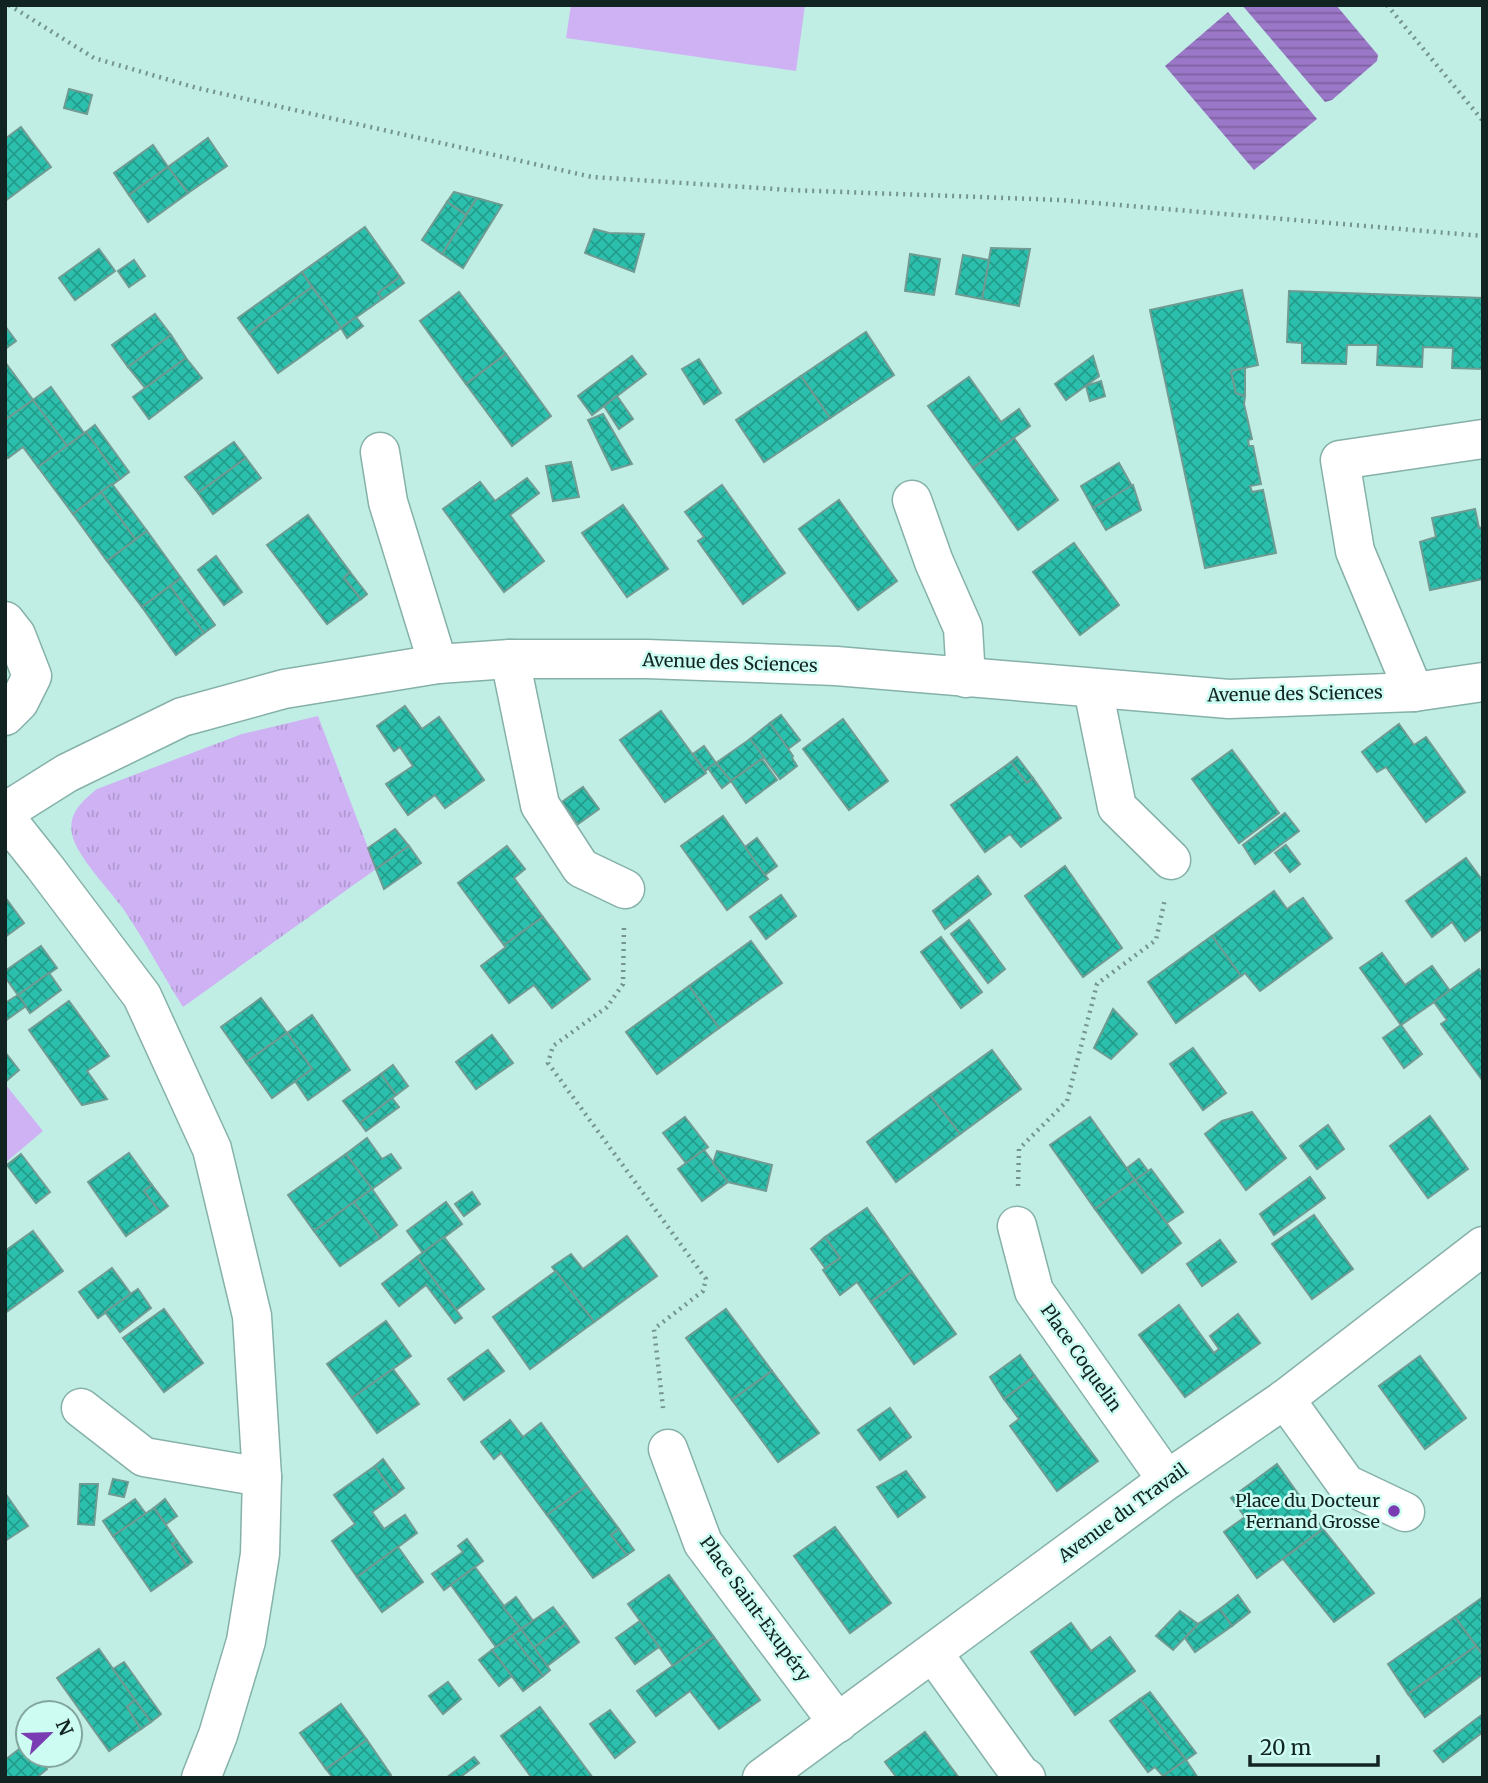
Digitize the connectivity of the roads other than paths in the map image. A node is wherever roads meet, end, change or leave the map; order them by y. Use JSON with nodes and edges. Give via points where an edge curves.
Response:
{"nodes":[{"id":1,"x":1483,"y":439,"type":"edge"},
{"id":2,"x":380,"y":452,"type":"dead end"},
{"id":3,"x":912,"y":500,"type":"dead end"},
{"id":4,"x":5,"y":621,"type":"edge"},
{"id":5,"x":510,"y":659,"type":"junction"},
{"id":6,"x":438,"y":664,"type":"junction"},
{"id":7,"x":966,"y":678,"type":"junction"},
{"id":8,"x":1483,"y":682,"type":"edge"},
{"id":9,"x":1093,"y":688,"type":"junction"},
{"id":10,"x":1414,"y":692,"type":"junction"},
{"id":11,"x":5,"y":716,"type":"edge"},
{"id":12,"x":5,"y":815,"type":"edge"},
{"id":13,"x":1171,"y":860,"type":"road end"},
{"id":14,"x":625,"y":889,"type":"road end"},
{"id":15,"x":1017,"y":1226,"type":"road end"},
{"id":16,"x":1483,"y":1246,"type":"edge"},
{"id":17,"x":1285,"y":1399,"type":"junction"},
{"id":18,"x":81,"y":1408,"type":"dead end"},
{"id":19,"x":668,"y":1449,"type":"road end"},
{"id":20,"x":262,"y":1477,"type":"junction"},
{"id":21,"x":1167,"y":1480,"type":"junction"},
{"id":22,"x":1405,"y":1512,"type":"dead end"},
{"id":23,"x":933,"y":1653,"type":"junction"},
{"id":24,"x":838,"y":1723,"type":"junction"},
{"id":25,"x":201,"y":1778,"type":"edge"},
{"id":26,"x":762,"y":1778,"type":"edge"},
{"id":27,"x":1027,"y":1778,"type":"edge"}],
"edges":[{"from":1,"to":10,"type":"street","via":[[1340,460],[1355,551]]},
{"from":2,"to":6,"type":"street","via":[[388,502]]},
{"from":3,"to":7,"type":"street","via":[[963,628]]},
{"from":4,"to":11,"type":"street","via":[[33,676]]},
{"from":5,"to":6,"type":"street","name":"Avenue des Sciences"},
{"from":5,"to":7,"type":"street","name":"Avenue des Sciences","via":[[836,666]]},
{"from":5,"to":14,"type":"street","via":[[540,805],[581,868]]},
{"from":6,"to":12,"type":"street","name":"Avenue des Sciences","via":[[284,689],[182,717],[67,773]]},
{"from":7,"to":9,"type":"street","name":"Avenue des Sciences"},
{"from":8,"to":10,"type":"street","name":"Avenue des Sciences"},
{"from":9,"to":10,"type":"street","name":"Avenue des Sciences","via":[[1229,699]]},
{"from":9,"to":13,"type":"street","via":[[1117,807]]},
{"from":12,"to":20,"type":"street","via":[[142,996],[212,1149],[252,1315]]},
{"from":15,"to":21,"type":"street","name":"Place Coquelin","via":[[1034,1291]]},
{"from":16,"to":17,"type":"street","name":"Avenue du Travail"},
{"from":17,"to":21,"type":"street","name":"Avenue du Travail"},
{"from":17,"to":22,"type":"street","via":[[1346,1485]]},
{"from":18,"to":20,"type":"street","via":[[144,1457]]},
{"from":19,"to":24,"type":"street","name":"Place Saint-Exupéry","via":[[703,1543]]},
{"from":20,"to":25,"type":"street","via":[[260,1554],[246,1641]]},
{"from":21,"to":23,"type":"street","name":"Avenue du Travail"},
{"from":23,"to":24,"type":"street","name":"Avenue du Travail"},
{"from":23,"to":27,"type":"street"},
{"from":24,"to":26,"type":"street","name":"Avenue du Travail"}]}
